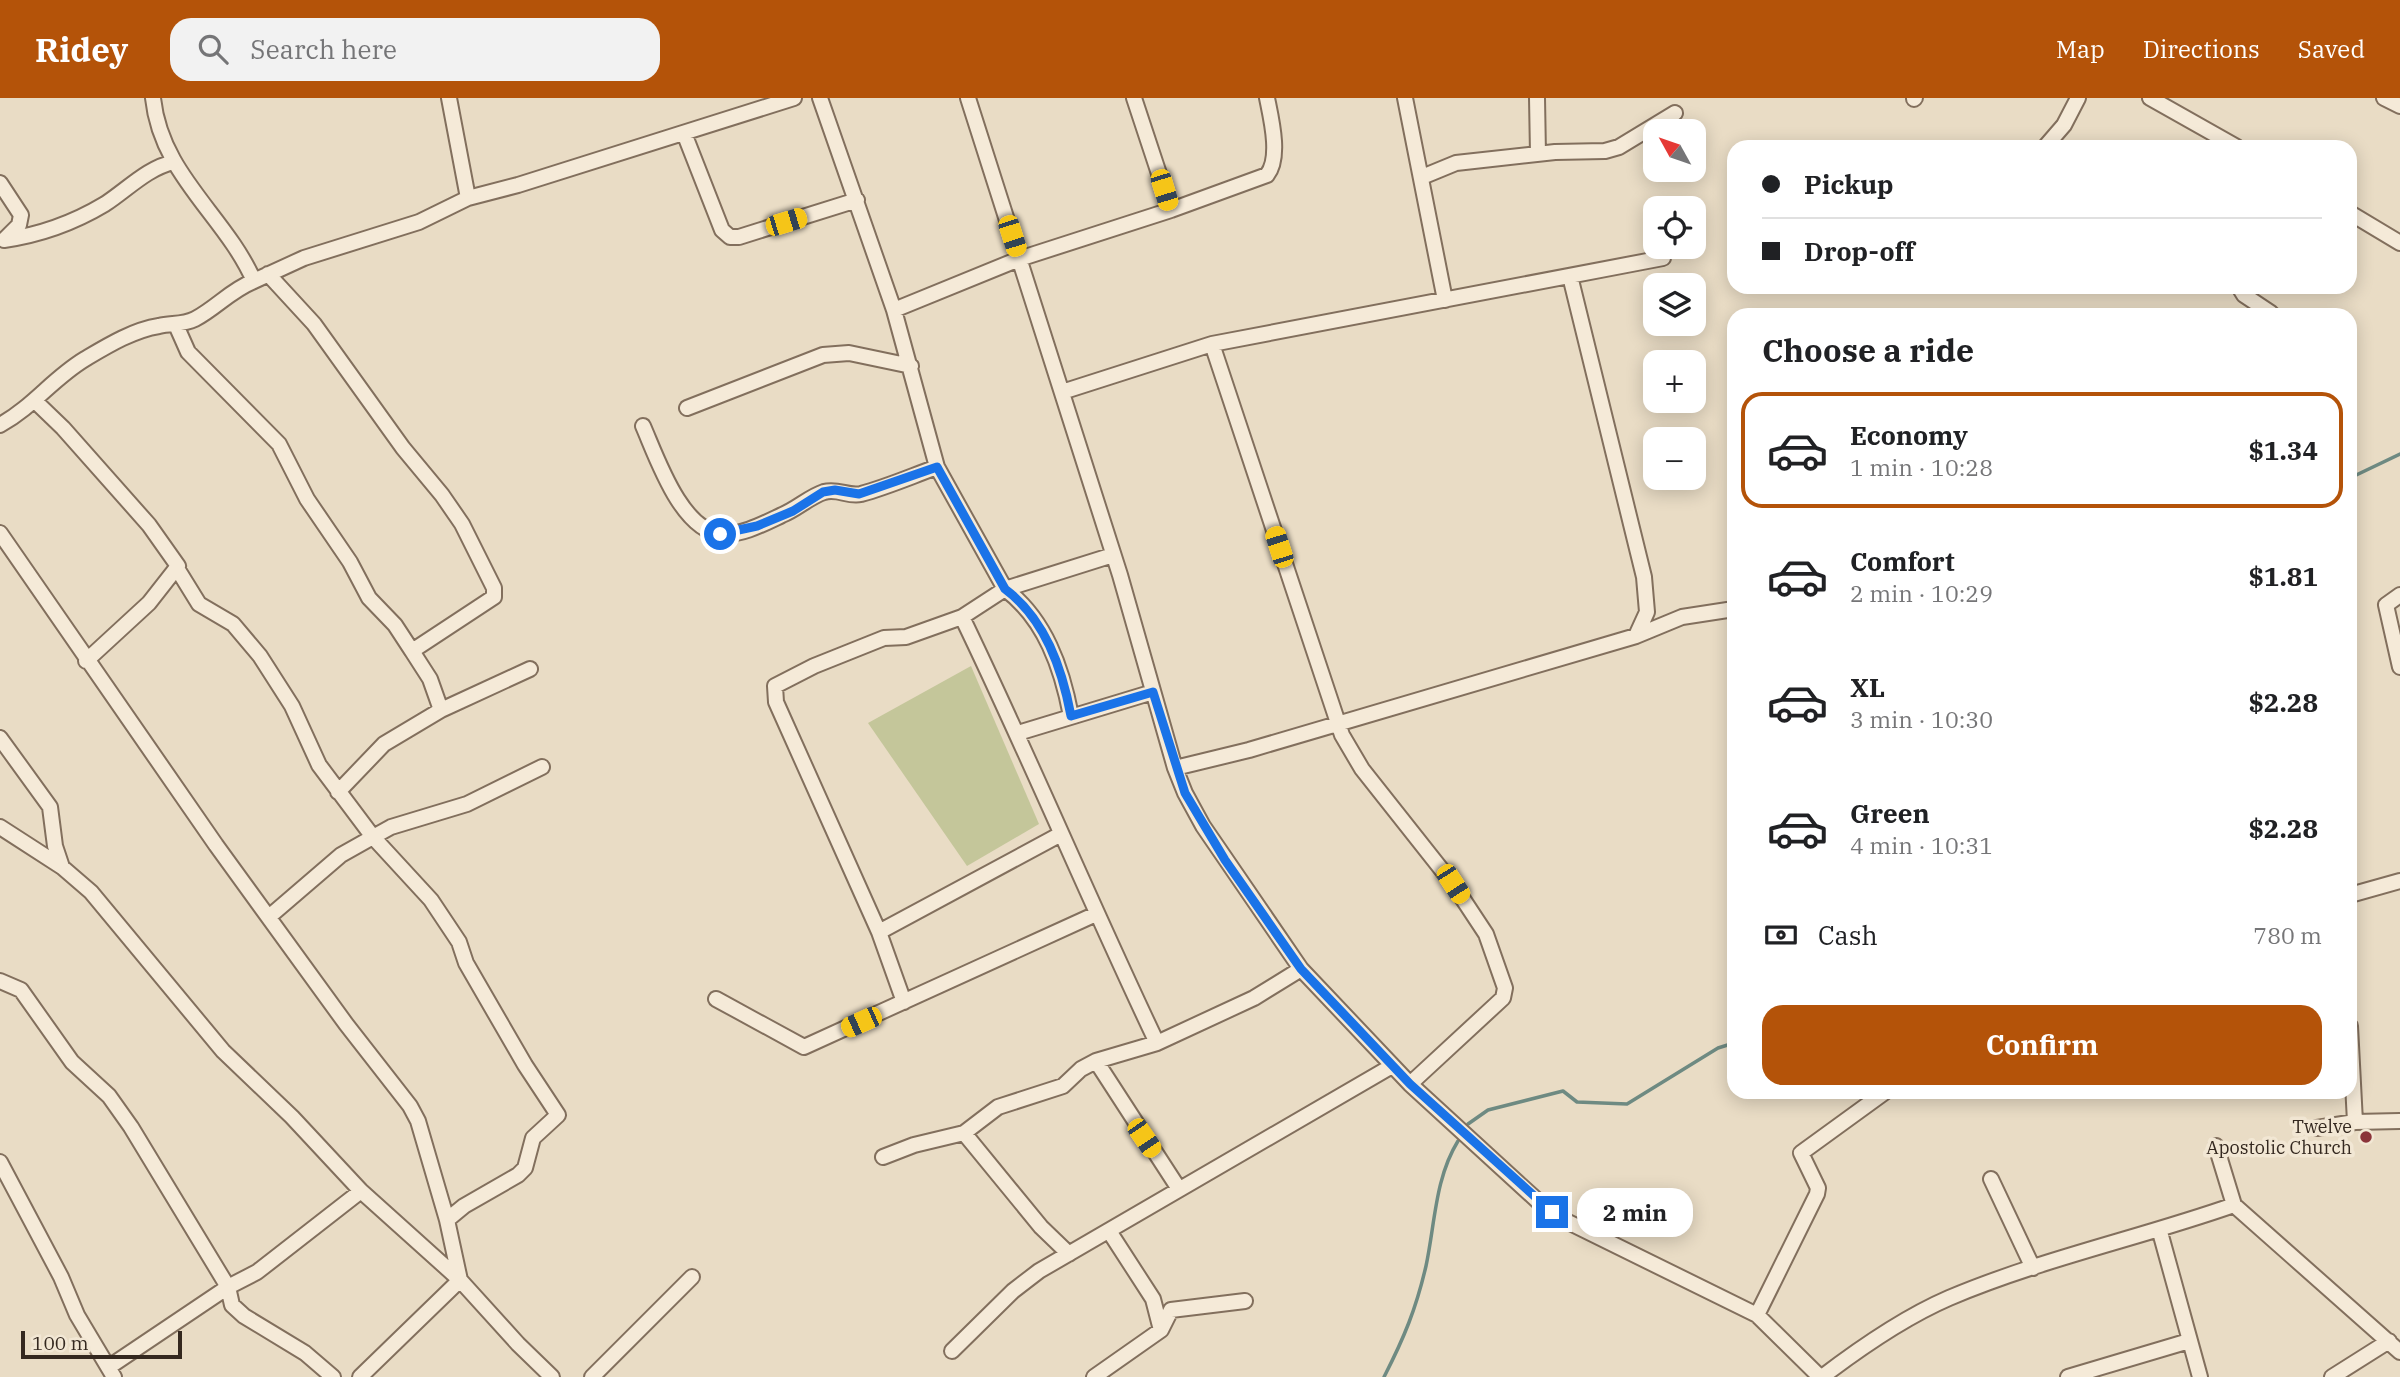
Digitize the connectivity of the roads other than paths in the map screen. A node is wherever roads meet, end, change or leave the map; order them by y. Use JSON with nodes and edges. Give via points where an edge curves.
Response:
{"nodes":[{"id":1,"x":153,"y":98,"type":"edge"},
{"id":2,"x":449,"y":98,"type":"edge"},
{"id":3,"x":794,"y":98,"type":"edge"},
{"id":4,"x":820,"y":98,"type":"edge"},
{"id":5,"x":968,"y":98,"type":"edge"},
{"id":6,"x":1134,"y":98,"type":"edge"},
{"id":7,"x":1267,"y":98,"type":"edge"},
{"id":8,"x":1405,"y":98,"type":"edge"},
{"id":9,"x":1537,"y":98,"type":"edge"},
{"id":10,"x":2078,"y":98,"type":"edge"},
{"id":11,"x":2150,"y":98,"type":"edge"},
{"id":12,"x":2384,"y":98,"type":"edge"},
{"id":13,"x":2400,"y":106,"type":"edge"},
{"id":14,"x":1675,"y":113,"type":"dead end"},
{"id":15,"x":684,"y":133,"type":"junction"},
{"id":16,"x":2051,"y":140,"type":"edge"},
{"id":17,"x":2225,"y":140,"type":"edge"},
{"id":18,"x":1538,"y":154,"type":"junction"},
{"id":19,"x":174,"y":162,"type":"junction"},
{"id":20,"x":1422,"y":177,"type":"junction"},
{"id":21,"x":0,"y":183,"type":"edge"},
{"id":22,"x":468,"y":198,"type":"junction"},
{"id":23,"x":857,"y":200,"type":"junction"},
{"id":24,"x":1171,"y":210,"type":"junction"},
{"id":25,"x":2357,"y":217,"type":"edge"},
{"id":26,"x":2,"y":242,"type":"edge"},
{"id":27,"x":2400,"y":243,"type":"edge"},
{"id":28,"x":1019,"y":259,"type":"junction"},
{"id":29,"x":1658,"y":259,"type":"edge"},
{"id":30,"x":268,"y":274,"type":"junction"},
{"id":31,"x":1570,"y":276,"type":"junction"},
{"id":32,"x":254,"y":281,"type":"junction"},
{"id":33,"x":2243,"y":294,"type":"edge"},
{"id":34,"x":1445,"y":300,"type":"junction"},
{"id":35,"x":2264,"y":308,"type":"edge"},
{"id":36,"x":894,"y":310,"type":"junction"},
{"id":37,"x":176,"y":325,"type":"junction"},
{"id":38,"x":1212,"y":344,"type":"junction"},
{"id":39,"x":911,"y":366,"type":"junction"},
{"id":40,"x":1062,"y":392,"type":"junction"},
{"id":41,"x":36,"y":402,"type":"junction"},
{"id":42,"x":687,"y":408,"type":"dead end"},
{"id":43,"x":0,"y":425,"type":"edge"},
{"id":44,"x":643,"y":426,"type":"dead end"},
{"id":45,"x":937,"y":467,"type":"junction"},
{"id":46,"x":0,"y":533,"type":"edge"},
{"id":47,"x":1113,"y":555,"type":"junction"},
{"id":48,"x":178,"y":570,"type":"junction"},
{"id":49,"x":1005,"y":589,"type":"junction"},
{"id":50,"x":2400,"y":595,"type":"edge"},
{"id":51,"x":1727,"y":610,"type":"edge"},
{"id":52,"x":1647,"y":612,"type":"junction"},
{"id":53,"x":962,"y":617,"type":"junction"},
{"id":54,"x":1663,"y":624,"type":"junction"},
{"id":55,"x":1636,"y":636,"type":"junction"},
{"id":56,"x":412,"y":651,"type":"junction"},
{"id":57,"x":86,"y":661,"type":"junction"},
{"id":58,"x":2400,"y":667,"type":"edge"},
{"id":59,"x":530,"y":669,"type":"dead end"},
{"id":60,"x":1153,"y":692,"type":"junction"},
{"id":61,"x":441,"y":710,"type":"junction"},
{"id":62,"x":1071,"y":716,"type":"junction"},
{"id":63,"x":1338,"y":724,"type":"junction"},
{"id":64,"x":1018,"y":733,"type":"junction"},
{"id":65,"x":0,"y":738,"type":"edge"},
{"id":66,"x":542,"y":767,"type":"dead end"},
{"id":67,"x":1175,"y":768,"type":"junction"},
{"id":68,"x":338,"y":792,"type":"junction"},
{"id":69,"x":0,"y":827,"type":"edge"},
{"id":70,"x":1061,"y":834,"type":"junction"},
{"id":71,"x":373,"y":837,"type":"junction"},
{"id":72,"x":62,"y":867,"type":"junction"},
{"id":73,"x":2400,"y":881,"type":"edge"},
{"id":74,"x":2357,"y":893,"type":"edge"},
{"id":75,"x":1096,"y":914,"type":"junction"},
{"id":76,"x":270,"y":916,"type":"junction"},
{"id":77,"x":879,"y":932,"type":"junction"},
{"id":78,"x":1301,"y":969,"type":"junction"},
{"id":79,"x":0,"y":981,"type":"edge"},
{"id":80,"x":716,"y":999,"type":"dead end"},
{"id":81,"x":904,"y":1002,"type":"junction"},
{"id":82,"x":1157,"y":1043,"type":"junction"},
{"id":83,"x":1096,"y":1061,"type":"junction"},
{"id":84,"x":1392,"y":1066,"type":"junction"},
{"id":85,"x":1410,"y":1084,"type":"junction"},
{"id":86,"x":1875,"y":1099,"type":"edge"},
{"id":87,"x":2354,"y":1099,"type":"edge"},
{"id":88,"x":2400,"y":1121,"type":"edge"},
{"id":89,"x":2355,"y":1122,"type":"junction"},
{"id":90,"x":2317,"y":1128,"type":"dead end"},
{"id":91,"x":964,"y":1133,"type":"junction"},
{"id":92,"x":2216,"y":1146,"type":"dead end"},
{"id":93,"x":883,"y":1157,"type":"dead end"},
{"id":94,"x":0,"y":1162,"type":"edge"},
{"id":95,"x":1991,"y":1179,"type":"dead end"},
{"id":96,"x":1179,"y":1189,"type":"junction"},
{"id":97,"x":360,"y":1191,"type":"junction"},
{"id":98,"x":2234,"y":1205,"type":"junction"},
{"id":99,"x":447,"y":1220,"type":"junction"},
{"id":100,"x":1109,"y":1231,"type":"junction"},
{"id":101,"x":2160,"y":1231,"type":"junction"},
{"id":102,"x":1069,"y":1254,"type":"junction"},
{"id":103,"x":2033,"y":1268,"type":"junction"},
{"id":104,"x":692,"y":1277,"type":"dead end"},
{"id":105,"x":460,"y":1280,"type":"junction"},
{"id":106,"x":228,"y":1287,"type":"junction"},
{"id":107,"x":1245,"y":1301,"type":"dead end"},
{"id":108,"x":1758,"y":1315,"type":"junction"},
{"id":109,"x":1161,"y":1330,"type":"junction"},
{"id":110,"x":2189,"y":1341,"type":"junction"},
{"id":111,"x":2389,"y":1341,"type":"junction"},
{"id":112,"x":952,"y":1351,"type":"dead end"},
{"id":113,"x":2400,"y":1352,"type":"edge"},
{"id":114,"x":112,"y":1372,"type":"edge"},
{"id":115,"x":333,"y":1377,"type":"edge"},
{"id":116,"x":360,"y":1377,"type":"edge"},
{"id":117,"x":552,"y":1377,"type":"edge"},
{"id":118,"x":592,"y":1377,"type":"edge"},
{"id":119,"x":1094,"y":1377,"type":"edge"},
{"id":120,"x":1821,"y":1377,"type":"edge"},
{"id":121,"x":2068,"y":1377,"type":"edge"},
{"id":122,"x":2200,"y":1377,"type":"edge"},
{"id":123,"x":2332,"y":1377,"type":"edge"}],
"edges":[{"from":1,"to":19,"type":"street","via":[[157,125]]},
{"from":2,"to":22,"type":"street"},
{"from":3,"to":15,"type":"street"},
{"from":4,"to":23,"type":"street"},
{"from":5,"to":28,"type":"street"},
{"from":6,"to":24,"type":"street"},
{"from":7,"to":24,"type":"street","via":[[1273,154],[1267,175]]},
{"from":8,"to":20,"type":"street"},
{"from":9,"to":18,"type":"street"},
{"from":10,"to":16,"type":"street"},
{"from":11,"to":17,"type":"street"},
{"from":12,"to":13,"type":"street"},
{"from":14,"to":18,"type":"street","via":[[1619,148]]},
{"from":15,"to":22,"type":"street"},
{"from":15,"to":23,"type":"street","via":[[722,230],[730,237]]},
{"from":18,"to":20,"type":"street","via":[[1456,163]]},
{"from":19,"to":26,"type":"street","via":[[159,166],[75,219]]},
{"from":19,"to":32,"type":"street","via":[[203,208],[238,248]]},
{"from":20,"to":34,"type":"street"},
{"from":21,"to":26,"type":"street","via":[[21,215],[19,225]]},
{"from":22,"to":30,"type":"street","via":[[419,222]]},
{"from":23,"to":36,"type":"street"},
{"from":24,"to":28,"type":"street"},
{"from":25,"to":27,"type":"street"},
{"from":28,"to":36,"type":"street"},
{"from":28,"to":40,"type":"street"},
{"from":29,"to":31,"type":"street"},
{"from":30,"to":32,"type":"street"},
{"from":30,"to":56,"type":"street","via":[[314,324],[442,495],[494,588],[494,597],[480,608]]},
{"from":31,"to":34,"type":"street"},
{"from":31,"to":52,"type":"street","via":[[1644,577]]},
{"from":32,"to":37,"type":"street","via":[[195,319]]},
{"from":33,"to":35,"type":"street"},
{"from":34,"to":38,"type":"street"},
{"from":36,"to":39,"type":"street"},
{"from":37,"to":41,"type":"street","via":[[158,326],[111,344],[65,373]]},
{"from":37,"to":56,"type":"street","via":[[188,352],[279,444],[307,499],[369,598]]},
{"from":38,"to":40,"type":"street"},
{"from":38,"to":63,"type":"street"},
{"from":39,"to":42,"type":"street","via":[[849,353],[823,355]]},
{"from":39,"to":45,"type":"street"},
{"from":40,"to":47,"type":"street"},
{"from":41,"to":43,"type":"street"},
{"from":41,"to":48,"type":"street","via":[[149,525]]},
{"from":44,"to":45,"type":"street","via":[[659,468],[685,508],[700,528],[720,534],[757,526],[823,492],[859,494]]},
{"from":45,"to":49,"type":"street"},
{"from":46,"to":57,"type":"street"},
{"from":47,"to":49,"type":"street"},
{"from":47,"to":60,"type":"street"},
{"from":48,"to":57,"type":"street"},
{"from":48,"to":68,"type":"street","via":[[199,604],[233,624],[260,656]]},
{"from":49,"to":53,"type":"street"},
{"from":49,"to":62,"type":"street","via":[[1021,602],[1044,634]]},
{"from":50,"to":58,"type":"street","via":[[2386,605]]},
{"from":51,"to":54,"type":"street"},
{"from":52,"to":54,"type":"street"},
{"from":52,"to":55,"type":"street"},
{"from":53,"to":64,"type":"street"},
{"from":53,"to":77,"type":"street","via":[[906,637],[884,638],[775,686],[776,702]]},
{"from":54,"to":55,"type":"street"},
{"from":55,"to":63,"type":"street"},
{"from":56,"to":61,"type":"street","via":[[430,679]]},
{"from":57,"to":76,"type":"street"},
{"from":59,"to":61,"type":"street"},
{"from":60,"to":62,"type":"street"},
{"from":60,"to":67,"type":"street"},
{"from":61,"to":68,"type":"street","via":[[383,744]]},
{"from":62,"to":64,"type":"street"},
{"from":63,"to":67,"type":"street"},
{"from":63,"to":85,"type":"street","via":[[1362,769],[1453,884],[1486,934],[1505,988],[1503,998]]},
{"from":64,"to":70,"type":"street"},
{"from":65,"to":72,"type":"street","via":[[50,807]]},
{"from":66,"to":71,"type":"street","via":[[467,804]]},
{"from":67,"to":78,"type":"street","via":[[1203,826]]},
{"from":68,"to":71,"type":"street"},
{"from":69,"to":72,"type":"street"},
{"from":70,"to":75,"type":"street"},
{"from":70,"to":77,"type":"street"},
{"from":71,"to":76,"type":"street","via":[[341,855]]},
{"from":71,"to":99,"type":"street","via":[[431,900],[459,942],[466,962],[558,1115],[533,1138],[519,1175]]},
{"from":72,"to":97,"type":"street","via":[[135,942],[223,1051],[292,1116]]},
{"from":73,"to":74,"type":"street"},
{"from":75,"to":81,"type":"street"},
{"from":75,"to":82,"type":"street"},
{"from":76,"to":99,"type":"street","via":[[345,1024],[410,1106]]},
{"from":77,"to":81,"type":"street"},
{"from":78,"to":82,"type":"street","via":[[1254,998]]},
{"from":78,"to":84,"type":"street"},
{"from":79,"to":106,"type":"street","via":[[21,990],[72,1062],[109,1097]]},
{"from":80,"to":81,"type":"street","via":[[804,1047]]},
{"from":82,"to":83,"type":"street"},
{"from":83,"to":91,"type":"street","via":[[1063,1086],[998,1107]]},
{"from":83,"to":96,"type":"street"},
{"from":84,"to":85,"type":"street"},
{"from":84,"to":96,"type":"street"},
{"from":85,"to":108,"type":"street","via":[[1520,1186],[1564,1220]]},
{"from":86,"to":108,"type":"street","via":[[1801,1153],[1818,1194]]},
{"from":87,"to":89,"type":"street"},
{"from":88,"to":89,"type":"street"},
{"from":89,"to":90,"type":"street"},
{"from":91,"to":93,"type":"street"},
{"from":91,"to":102,"type":"street"},
{"from":92,"to":98,"type":"street"},
{"from":94,"to":114,"type":"street","via":[[77,1315]]},
{"from":95,"to":103,"type":"street"},
{"from":96,"to":100,"type":"street"},
{"from":97,"to":105,"type":"street"},
{"from":97,"to":106,"type":"street","via":[[257,1272]]},
{"from":98,"to":101,"type":"street"},
{"from":98,"to":111,"type":"street"},
{"from":99,"to":105,"type":"street"},
{"from":100,"to":102,"type":"street"},
{"from":100,"to":109,"type":"street","via":[[1153,1299]]},
{"from":101,"to":103,"type":"street"},
{"from":101,"to":110,"type":"street"},
{"from":102,"to":112,"type":"street","via":[[1025,1280]]},
{"from":103,"to":120,"type":"street","via":[[1949,1298]]},
{"from":104,"to":118,"type":"street"},
{"from":105,"to":116,"type":"street"},
{"from":105,"to":117,"type":"street"},
{"from":106,"to":114,"type":"street"},
{"from":106,"to":115,"type":"street","via":[[232,1305],[244,1316],[305,1353]]},
{"from":107,"to":109,"type":"street","via":[[1171,1310]]},
{"from":108,"to":120,"type":"street"},
{"from":109,"to":119,"type":"street"},
{"from":110,"to":121,"type":"street"},
{"from":110,"to":122,"type":"street"},
{"from":111,"to":113,"type":"street"},
{"from":111,"to":123,"type":"street"}]}
